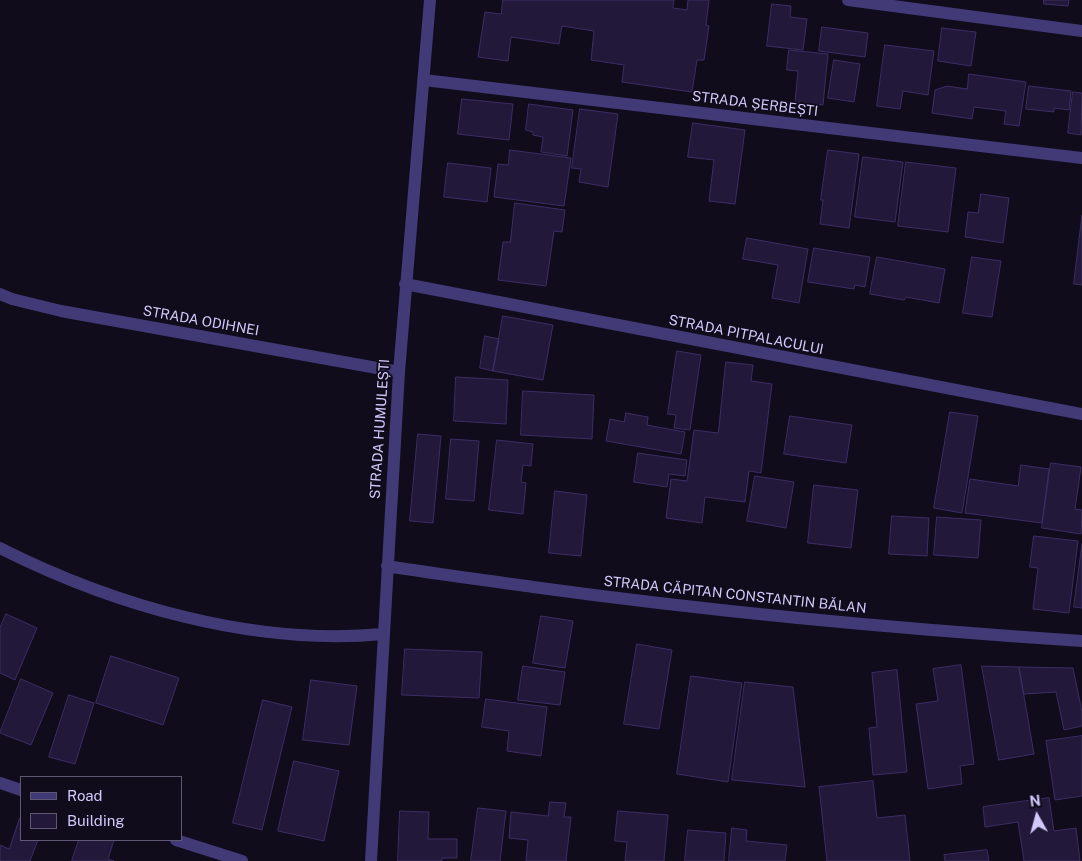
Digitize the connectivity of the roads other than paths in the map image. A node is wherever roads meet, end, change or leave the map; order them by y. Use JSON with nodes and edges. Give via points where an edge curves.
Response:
{"nodes":[{"id":1,"x":430,"y":0,"type":"edge"},
{"id":2,"x":848,"y":0,"type":"edge"},
{"id":3,"x":1082,"y":31,"type":"edge"},
{"id":4,"x":424,"y":80,"type":"junction"},
{"id":5,"x":1082,"y":158,"type":"edge"},
{"id":6,"x":405,"y":284,"type":"junction"},
{"id":7,"x":0,"y":294,"type":"edge"},
{"id":8,"x":399,"y":372,"type":"junction"},
{"id":9,"x":1082,"y":414,"type":"edge"},
{"id":10,"x":0,"y":548,"type":"edge"},
{"id":11,"x":387,"y":566,"type":"junction"},
{"id":12,"x":383,"y":634,"type":"junction"},
{"id":13,"x":1082,"y":640,"type":"edge"},
{"id":14,"x":0,"y":783,"type":"edge"},
{"id":15,"x":20,"y":790,"type":"edge"},
{"id":16,"x":179,"y":841,"type":"edge"},
{"id":17,"x":242,"y":861,"type":"edge"},
{"id":18,"x":371,"y":861,"type":"edge"}],
"edges":[{"from":1,"to":4,"type":"street","name":"STRADA HUMULEȘTI"},
{"from":2,"to":3,"type":"street"},
{"from":4,"to":5,"type":"street","name":"STRADA ȘERBEȘTI"},
{"from":4,"to":6,"type":"street","name":"STRADA HUMULEȘTI"},
{"from":6,"to":8,"type":"street","name":"STRADA HUMULEȘTI"},
{"from":6,"to":9,"type":"street","name":"STRADA PITPALACULUI"},
{"from":7,"to":8,"type":"street","name":"STRADA ODIHNEI","via":[[61,310]]},
{"from":8,"to":11,"type":"street","name":"STRADA HUMULEȘTI"},
{"from":10,"to":12,"type":"street","via":[[61,577],[160,611],[303,636]]},
{"from":11,"to":12,"type":"street","name":"STRADA HUMULEȘTI"},
{"from":11,"to":13,"type":"street","name":"STRADA CĂPITAN CONSTANTIN BĂLAN","via":[[614,598],[776,616]]},
{"from":12,"to":18,"type":"street","name":"STRADA HUMULEȘTI"},
{"from":14,"to":15,"type":"street"},
{"from":16,"to":17,"type":"street"}]}
